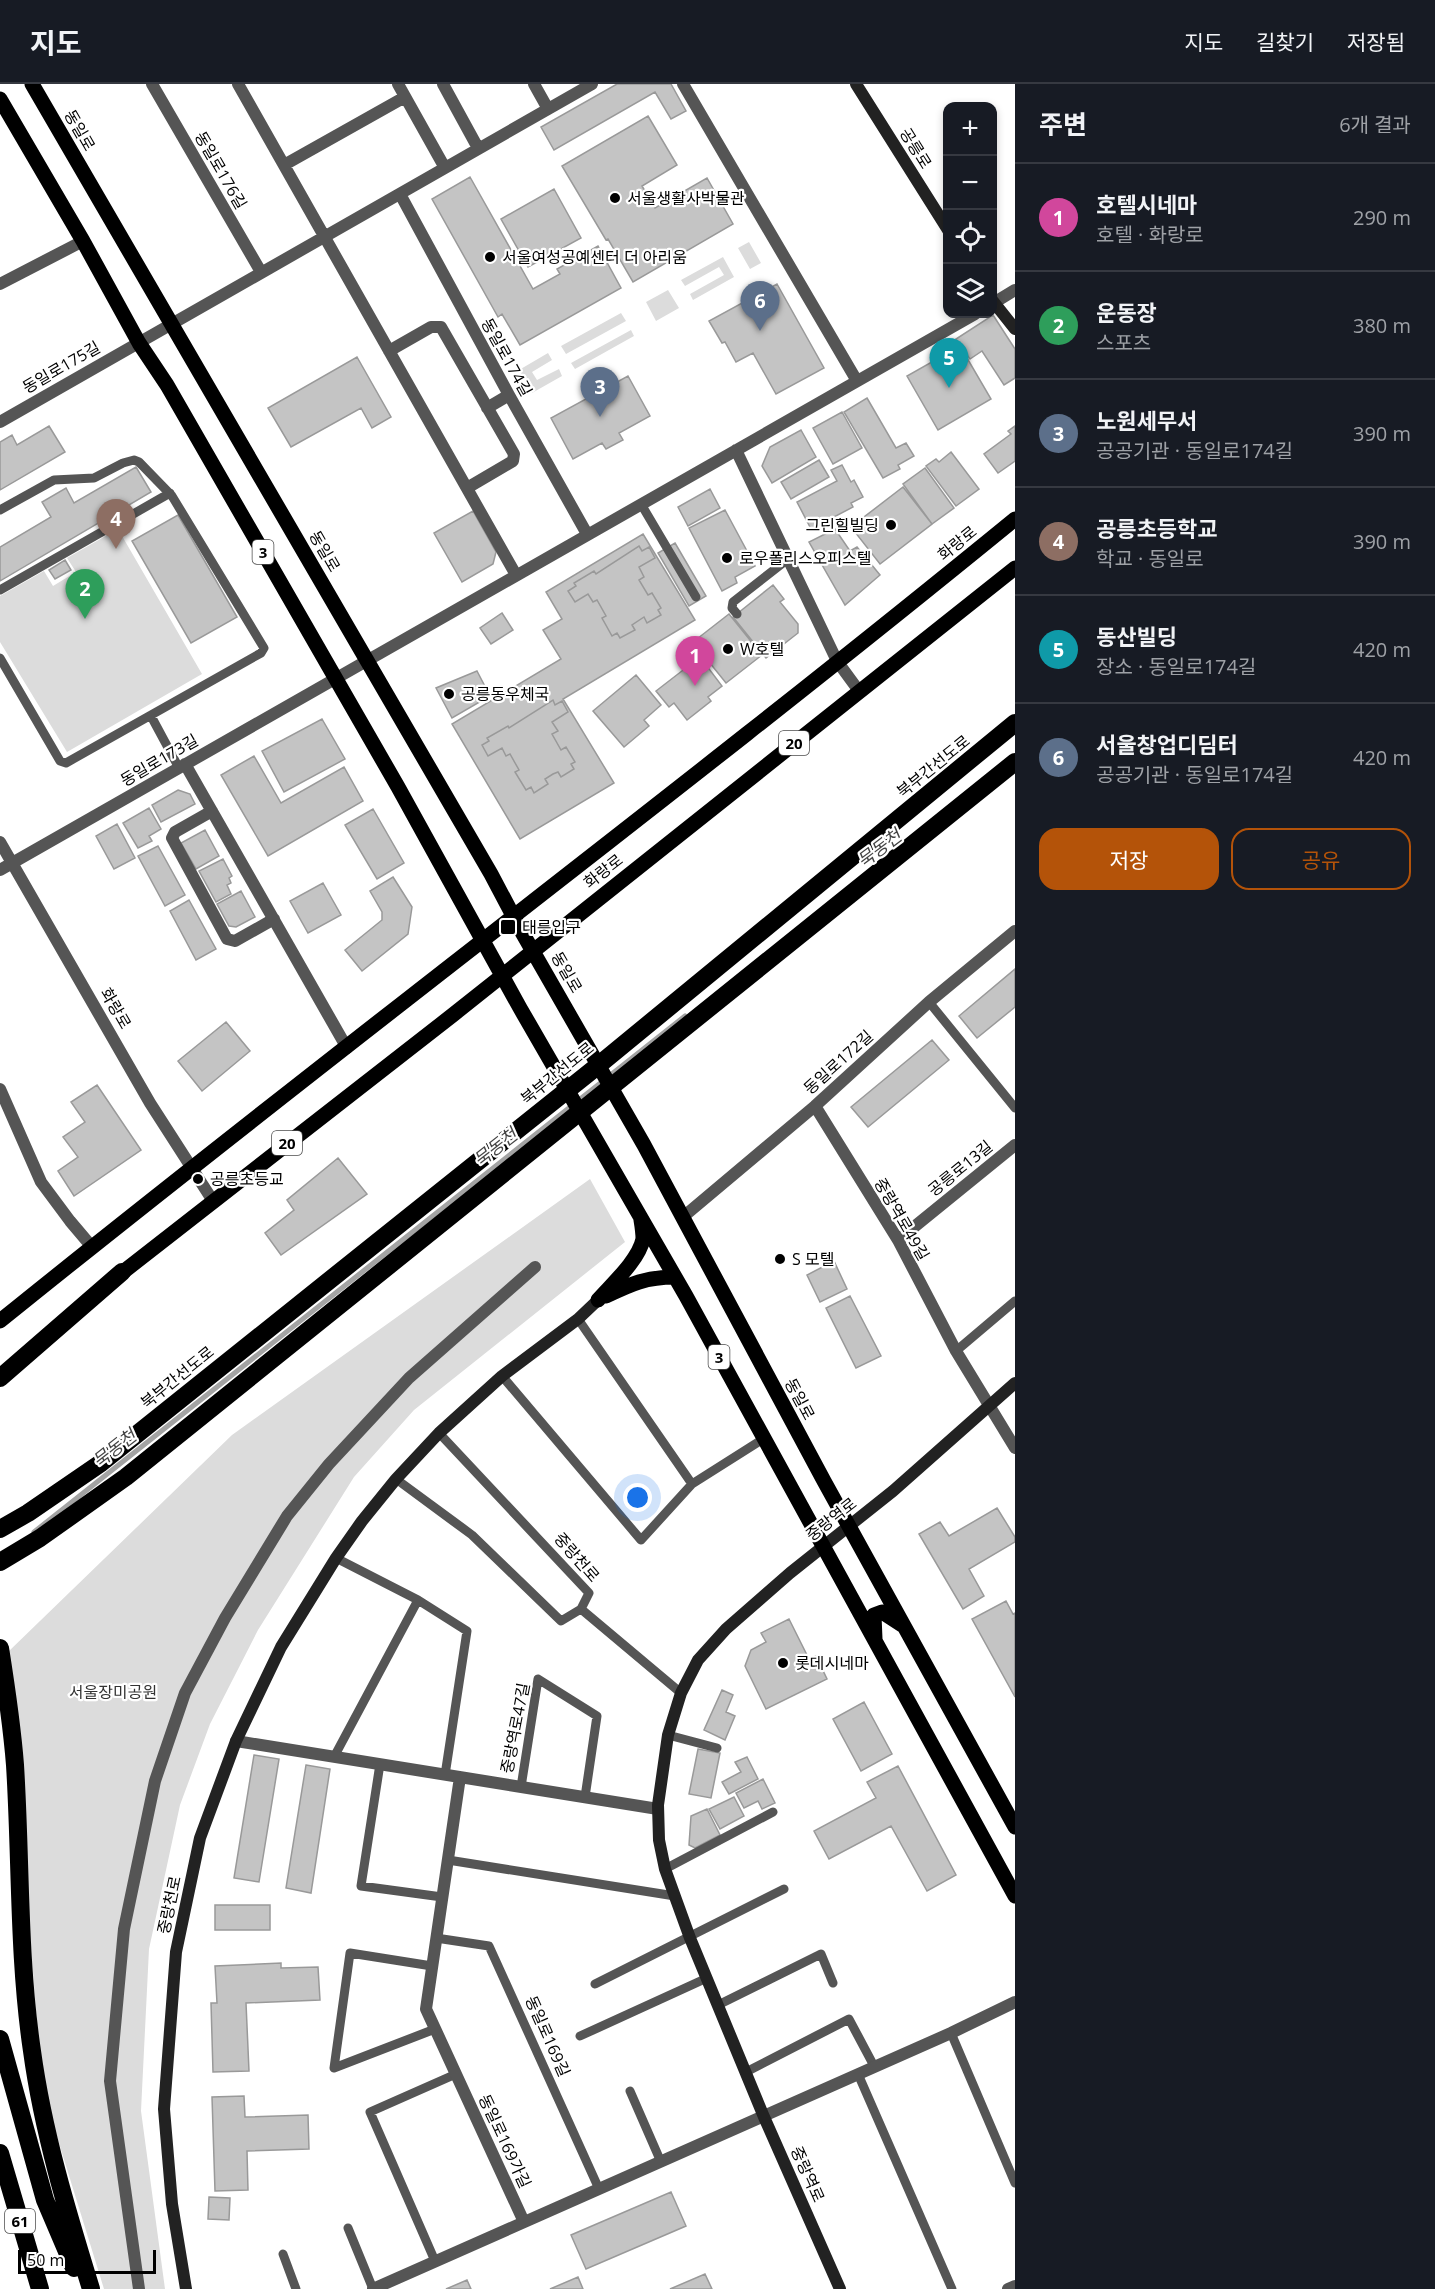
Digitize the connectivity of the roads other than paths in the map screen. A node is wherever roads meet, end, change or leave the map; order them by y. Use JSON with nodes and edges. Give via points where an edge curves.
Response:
{"nodes":[{"id":1,"x":32,"y":84,"type":"edge"},
{"id":2,"x":153,"y":84,"type":"edge"},
{"id":3,"x":238,"y":84,"type":"edge"},
{"id":4,"x":398,"y":84,"type":"edge"},
{"id":5,"x":442,"y":84,"type":"edge"},
{"id":6,"x":534,"y":84,"type":"edge"},
{"id":7,"x":592,"y":84,"type":"edge"},
{"id":8,"x":683,"y":84,"type":"edge"},
{"id":9,"x":856,"y":84,"type":"edge"},
{"id":10,"x":405,"y":97,"type":"junction"},
{"id":11,"x":0,"y":99,"type":"edge"},
{"id":12,"x":548,"y":109,"type":"junction"},
{"id":13,"x":478,"y":148,"type":"junction"},
{"id":14,"x":284,"y":165,"type":"junction"},
{"id":15,"x":445,"y":168,"type":"junction"},
{"id":16,"x":400,"y":194,"type":"junction"},
{"id":17,"x":943,"y":222,"type":"edge"},
{"id":18,"x":325,"y":237,"type":"junction"},
{"id":19,"x":83,"y":241,"type":"junction"},
{"id":20,"x":261,"y":272,"type":"junction"},
{"id":21,"x":0,"y":285,"type":"edge"},
{"id":22,"x":1015,"y":290,"type":"edge"},
{"id":23,"x":997,"y":300,"type":"edge"},
{"id":24,"x":997,"y":307,"type":"edge"},
{"id":25,"x":968,"y":318,"type":"edge"},
{"id":26,"x":172,"y":323,"type":"junction"},
{"id":27,"x":1015,"y":329,"type":"edge"},
{"id":28,"x":139,"y":343,"type":"junction"},
{"id":29,"x":389,"y":351,"type":"junction"},
{"id":30,"x":857,"y":381,"type":"junction"},
{"id":31,"x":509,"y":395,"type":"junction"},
{"id":32,"x":487,"y":408,"type":"junction"},
{"id":33,"x":0,"y":422,"type":"edge"},
{"id":34,"x":736,"y":450,"type":"junction"},
{"id":35,"x":467,"y":488,"type":"junction"},
{"id":36,"x":170,"y":493,"type":"junction"},
{"id":37,"x":641,"y":504,"type":"junction"},
{"id":38,"x":0,"y":510,"type":"edge"},
{"id":39,"x":1015,"y":519,"type":"edge"},
{"id":40,"x":587,"y":534,"type":"junction"},
{"id":41,"x":788,"y":559,"type":"junction"},
{"id":42,"x":1015,"y":568,"type":"edge"},
{"id":43,"x":516,"y":575,"type":"junction"},
{"id":44,"x":0,"y":590,"type":"edge"},
{"id":45,"x":696,"y":597,"type":"dead end"},
{"id":46,"x":737,"y":614,"type":"dead end"},
{"id":47,"x":0,"y":658,"type":"edge"},
{"id":48,"x":367,"y":661,"type":"junction"},
{"id":49,"x":837,"y":662,"type":"junction"},
{"id":50,"x":335,"y":680,"type":"junction"},
{"id":51,"x":859,"y":691,"type":"junction"},
{"id":52,"x":151,"y":716,"type":"junction"},
{"id":53,"x":1015,"y":723,"type":"edge"},
{"id":54,"x":1015,"y":762,"type":"edge"},
{"id":55,"x":182,"y":766,"type":"junction"},
{"id":56,"x":212,"y":811,"type":"junction"},
{"id":57,"x":0,"y":842,"type":"edge"},
{"id":58,"x":12,"y":863,"type":"junction"},
{"id":59,"x":0,"y":870,"type":"edge"},
{"id":60,"x":514,"y":917,"type":"junction"},
{"id":61,"x":274,"y":919,"type":"junction"},
{"id":62,"x":1015,"y":931,"type":"edge"},
{"id":63,"x":484,"y":941,"type":"junction"},
{"id":64,"x":533,"y":950,"type":"junction"},
{"id":65,"x":502,"y":975,"type":"junction"},
{"id":66,"x":929,"y":1002,"type":"junction"},
{"id":67,"x":347,"y":1048,"type":"junction"},
{"id":68,"x":0,"y":1089,"type":"edge"},
{"id":69,"x":815,"y":1106,"type":"junction"},
{"id":70,"x":1015,"y":1108,"type":"edge"},
{"id":71,"x":1015,"y":1145,"type":"edge"},
{"id":72,"x":192,"y":1170,"type":"junction"},
{"id":73,"x":213,"y":1201,"type":"junction"},
{"id":74,"x":641,"y":1217,"type":"junction"},
{"id":75,"x":683,"y":1217,"type":"junction"},
{"id":76,"x":898,"y":1240,"type":"junction"},
{"id":77,"x":92,"y":1247,"type":"junction"},
{"id":78,"x":535,"y":1267,"type":"dead end"},
{"id":79,"x":122,"y":1272,"type":"junction"},
{"id":80,"x":675,"y":1277,"type":"junction"},
{"id":81,"x":598,"y":1300,"type":"junction"},
{"id":82,"x":1015,"y":1301,"type":"edge"},
{"id":83,"x":578,"y":1319,"type":"junction"},
{"id":84,"x":0,"y":1322,"type":"edge"},
{"id":85,"x":956,"y":1351,"type":"junction"},
{"id":86,"x":0,"y":1367,"type":"edge"},
{"id":87,"x":502,"y":1376,"type":"junction"},
{"id":88,"x":0,"y":1378,"type":"edge"},
{"id":89,"x":1015,"y":1383,"type":"edge"},
{"id":90,"x":990,"y":1406,"type":"junction"},
{"id":91,"x":439,"y":1432,"type":"junction"},
{"id":92,"x":763,"y":1439,"type":"junction"},
{"id":93,"x":1015,"y":1448,"type":"edge"},
{"id":94,"x":396,"y":1479,"type":"junction"},
{"id":95,"x":692,"y":1484,"type":"junction"},
{"id":96,"x":849,"y":1527,"type":"junction"},
{"id":97,"x":0,"y":1529,"type":"edge"},
{"id":98,"x":822,"y":1547,"type":"junction"},
{"id":99,"x":336,"y":1558,"type":"junction"},
{"id":100,"x":0,"y":1562,"type":"edge"},
{"id":101,"x":417,"y":1600,"type":"junction"},
{"id":102,"x":580,"y":1609,"type":"junction"},
{"id":103,"x":904,"y":1627,"type":"junction"},
{"id":104,"x":875,"y":1642,"type":"junction"},
{"id":105,"x":0,"y":1648,"type":"edge"},
{"id":106,"x":681,"y":1694,"type":"junction"},
{"id":107,"x":668,"y":1735,"type":"junction"},
{"id":108,"x":236,"y":1741,"type":"junction"},
{"id":109,"x":717,"y":1748,"type":"dead end"},
{"id":110,"x":334,"y":1756,"type":"junction"},
{"id":111,"x":380,"y":1764,"type":"junction"},
{"id":112,"x":446,"y":1775,"type":"junction"},
{"id":113,"x":460,"y":1777,"type":"junction"},
{"id":114,"x":520,"y":1787,"type":"junction"},
{"id":115,"x":585,"y":1797,"type":"junction"},
{"id":116,"x":658,"y":1809,"type":"junction"},
{"id":117,"x":773,"y":1812,"type":"dead end"},
{"id":118,"x":1015,"y":1827,"type":"edge"},
{"id":119,"x":988,"y":1848,"type":"junction"},
{"id":120,"x":448,"y":1860,"type":"junction"},
{"id":121,"x":1015,"y":1867,"type":"edge"},
{"id":122,"x":665,"y":1869,"type":"junction"},
{"id":123,"x":784,"y":1889,"type":"dead end"},
{"id":124,"x":675,"y":1896,"type":"junction"},
{"id":125,"x":1015,"y":1896,"type":"edge"},
{"id":126,"x":442,"y":1897,"type":"junction"},
{"id":127,"x":436,"y":1938,"type":"junction"},
{"id":128,"x":690,"y":1938,"type":"junction"},
{"id":129,"x":432,"y":1966,"type":"junction"},
{"id":130,"x":707,"y":1978,"type":"junction"},
{"id":131,"x":833,"y":1983,"type":"dead end"},
{"id":132,"x":596,"y":1984,"type":"dead end"},
{"id":133,"x":1015,"y":2002,"type":"edge"},
{"id":134,"x":718,"y":2005,"type":"junction"},
{"id":135,"x":435,"y":2028,"type":"junction"},
{"id":136,"x":951,"y":2033,"type":"junction"},
{"id":137,"x":580,"y":2036,"type":"dead end"},
{"id":138,"x":0,"y":2039,"type":"edge"},
{"id":139,"x":874,"y":2066,"type":"junction"},
{"id":140,"x":746,"y":2072,"type":"junction"},
{"id":141,"x":456,"y":2074,"type":"junction"},
{"id":142,"x":858,"y":2074,"type":"junction"},
{"id":143,"x":630,"y":2091,"type":"dead end"},
{"id":144,"x":764,"y":2116,"type":"junction"},
{"id":145,"x":0,"y":2153,"type":"edge"},
{"id":146,"x":661,"y":2162,"type":"junction"},
{"id":147,"x":1015,"y":2183,"type":"edge"},
{"id":148,"x":599,"y":2189,"type":"junction"},
{"id":149,"x":524,"y":2222,"type":"junction"},
{"id":150,"x":348,"y":2228,"type":"dead end"},
{"id":151,"x":283,"y":2254,"type":"dead end"},
{"id":152,"x":435,"y":2262,"type":"junction"},
{"id":153,"x":388,"y":2286,"type":"edge"},
{"id":154,"x":1015,"y":2286,"type":"edge"},
{"id":155,"x":40,"y":2289,"type":"edge"},
{"id":156,"x":84,"y":2289,"type":"edge"},
{"id":157,"x":91,"y":2289,"type":"edge"},
{"id":158,"x":139,"y":2289,"type":"edge"},
{"id":159,"x":186,"y":2289,"type":"edge"},
{"id":160,"x":296,"y":2289,"type":"edge"},
{"id":161,"x":373,"y":2289,"type":"edge"},
{"id":162,"x":840,"y":2289,"type":"edge"},
{"id":163,"x":952,"y":2289,"type":"edge"},
{"id":164,"x":1008,"y":2289,"type":"edge"}],
"edges":[{"from":1,"to":26,"type":"main road","name":"동일로","number":"3"},
{"from":2,"to":20,"type":"street","name":"동일로176길"},
{"from":3,"to":14,"type":"street"},
{"from":4,"to":10,"type":"street"},
{"from":5,"to":13,"type":"street"},
{"from":6,"to":12,"type":"street"},
{"from":7,"to":12,"type":"street"},
{"from":8,"to":30,"type":"street"},
{"from":9,"to":17,"type":"street","name":"공릉로"},
{"from":10,"to":14,"type":"street"},
{"from":10,"to":15,"type":"street"},
{"from":11,"to":19,"type":"main road","number":"3"},
{"from":12,"to":13,"type":"street"},
{"from":13,"to":15,"type":"street"},
{"from":14,"to":18,"type":"street"},
{"from":15,"to":16,"type":"street"},
{"from":16,"to":18,"type":"street"},
{"from":16,"to":31,"type":"street","name":"동일로174길"},
{"from":18,"to":20,"type":"street"},
{"from":18,"to":29,"type":"street"},
{"from":19,"to":21,"type":"street"},
{"from":19,"to":28,"type":"main road","number":"3"},
{"from":20,"to":26,"type":"street"},
{"from":22,"to":23,"type":"street"},
{"from":24,"to":27,"type":"street"},
{"from":25,"to":30,"type":"street"},
{"from":26,"to":28,"type":"street"},
{"from":26,"to":48,"type":"main road","name":"동일로","number":"3"},
{"from":28,"to":33,"type":"street","name":"동일로175길"},
{"from":28,"to":50,"type":"main road","number":"3","via":[[167,385]]},
{"from":29,"to":32,"type":"street","via":[[431,327],[440,326]]},
{"from":29,"to":35,"type":"street"},
{"from":30,"to":34,"type":"street"},
{"from":31,"to":32,"type":"street"},
{"from":31,"to":40,"type":"street","name":"동일로174길"},
{"from":32,"to":35,"type":"street","via":[[515,458]]},
{"from":34,"to":37,"type":"street"},
{"from":34,"to":41,"type":"street"},
{"from":35,"to":43,"type":"street"},
{"from":36,"to":38,"type":"lane","via":[[134,460],[94,478],[54,480]]},
{"from":36,"to":44,"type":"lane"},
{"from":36,"to":52,"type":"lane","via":[[264,648]]},
{"from":37,"to":40,"type":"street"},
{"from":37,"to":45,"type":"lane"},
{"from":39,"to":49,"type":"main road","name":"화랑로","number":"20"},
{"from":40,"to":43,"type":"street"},
{"from":41,"to":46,"type":"lane","via":[[733,602]]},
{"from":41,"to":49,"type":"street"},
{"from":42,"to":51,"type":"main road","name":"화랑로","number":"20"},
{"from":43,"to":48,"type":"street"},
{"from":47,"to":52,"type":"lane","via":[[62,763]]},
{"from":48,"to":50,"type":"street"},
{"from":48,"to":60,"type":"main road","name":"동일로","number":"3"},
{"from":49,"to":51,"type":"street"},
{"from":49,"to":60,"type":"main road","name":"화랑로","number":"20"},
{"from":50,"to":55,"type":"street","name":"동일로173길"},
{"from":50,"to":63,"type":"main road","number":"3"},
{"from":51,"to":64,"type":"main road","name":"화랑로","number":"20"},
{"from":52,"to":55,"type":"lane"},
{"from":53,"to":97,"type":"highway","name":"북부간선도로","via":[[595,1068],[101,1463]]},
{"from":54,"to":100,"type":"highway","via":[[126,1477]]},
{"from":55,"to":56,"type":"street"},
{"from":55,"to":58,"type":"street","name":"동일로173길"},
{"from":56,"to":61,"type":"street"},
{"from":56,"to":61,"type":"street","via":[[175,832],[172,838],[227,939],[235,941]]},
{"from":57,"to":58,"type":"street","name":"화랑로"},
{"from":58,"to":59,"type":"street","name":"동일로173길"},
{"from":58,"to":72,"type":"street","name":"화랑로"},
{"from":60,"to":63,"type":"main road","name":"화랑로","number":"20"},
{"from":60,"to":64,"type":"main road","name":"동일로","number":"3"},
{"from":61,"to":67,"type":"street"},
{"from":62,"to":66,"type":"street","name":"동일로172길"},
{"from":63,"to":65,"type":"main road","number":"3"},
{"from":63,"to":67,"type":"main road","name":"화랑로","number":"20"},
{"from":64,"to":65,"type":"main road","name":"화랑로","number":"20"},
{"from":64,"to":75,"type":"main road","name":"동일로","number":"3"},
{"from":65,"to":73,"type":"main road","name":"화랑로","number":"20"},
{"from":65,"to":74,"type":"main road","number":"3"},
{"from":66,"to":69,"type":"street","name":"동일로172길"},
{"from":66,"to":70,"type":"lane"},
{"from":67,"to":72,"type":"main road","name":"화랑로","number":"20"},
{"from":68,"to":77,"type":"street","via":[[41,1182]]},
{"from":69,"to":75,"type":"street","name":"동일로172길"},
{"from":69,"to":76,"type":"street","name":"중랑역로49길"},
{"from":71,"to":76,"type":"street","name":"공릉로13길"},
{"from":72,"to":73,"type":"street","name":"화랑로"},
{"from":72,"to":77,"type":"main road","name":"화랑로","number":"20"},
{"from":73,"to":79,"type":"main road","name":"화랑로","number":"20"},
{"from":74,"to":80,"type":"main road","number":"3"},
{"from":74,"to":81,"type":"main road","via":[[643,1239],[638,1249],[627,1268]]},
{"from":75,"to":96,"type":"main road","name":"동일로","number":"3"},
{"from":76,"to":85,"type":"street","name":"중랑역로49길"},
{"from":77,"to":84,"type":"main road","name":"화랑로","number":"20"},
{"from":78,"to":158,"type":"street","via":[[409,1378],[322,1473],[287,1516],[185,1693],[155,1781],[124,1929],[110,2080]]},
{"from":79,"to":86,"type":"main road","name":"화랑로","number":"20"},
{"from":79,"to":88,"type":"highway"},
{"from":80,"to":81,"type":"main road","via":[[636,1282]]},
{"from":80,"to":92,"type":"main road","number":"3"},
{"from":81,"to":83,"type":"street","name":"중랑천로"},
{"from":82,"to":85,"type":"lane"},
{"from":83,"to":87,"type":"street","name":"중랑천로"},
{"from":83,"to":95,"type":"lane"},
{"from":85,"to":90,"type":"street","name":"중랑역로49길"},
{"from":87,"to":91,"type":"street","name":"중랑천로"},
{"from":87,"to":95,"type":"lane","via":[[641,1540]]},
{"from":89,"to":90,"type":"street","name":"중랑역로"},
{"from":90,"to":93,"type":"street","name":"중랑역로49길"},
{"from":90,"to":96,"type":"street","name":"중랑역로"},
{"from":91,"to":94,"type":"street","name":"중랑천로"},
{"from":91,"to":102,"type":"lane","name":"중랑천로","via":[[590,1593]]},
{"from":92,"to":95,"type":"lane"},
{"from":92,"to":98,"type":"main road","number":"3"},
{"from":94,"to":99,"type":"street","name":"중랑천로"},
{"from":94,"to":102,"type":"lane","via":[[472,1535],[561,1621]]},
{"from":96,"to":98,"type":"street","name":"중랑역로"},
{"from":96,"to":103,"type":"main road","name":"동일로","number":"3"},
{"from":98,"to":104,"type":"main road","number":"3"},
{"from":98,"to":106,"type":"street","name":"중랑역로","via":[[726,1629],[698,1660]]},
{"from":99,"to":101,"type":"lane"},
{"from":99,"to":108,"type":"street","name":"중랑천로","via":[[280,1647]]},
{"from":101,"to":110,"type":"lane"},
{"from":101,"to":112,"type":"lane","via":[[467,1631]]},
{"from":102,"to":106,"type":"lane"},
{"from":103,"to":104,"type":"main road","via":[[882,1612],[874,1615]]},
{"from":103,"to":118,"type":"main road","name":"동일로","number":"3"},
{"from":104,"to":119,"type":"main road","number":"3"},
{"from":105,"to":157,"type":"highway","via":[[15,1764],[22,1943],[35,2073],[61,2193]]},
{"from":106,"to":107,"type":"street","name":"중랑역로"},
{"from":107,"to":109,"type":"lane"},
{"from":107,"to":116,"type":"street","name":"중랑역로"},
{"from":108,"to":110,"type":"street","name":"중랑역로47길"},
{"from":108,"to":159,"type":"street","name":"중랑천로","via":[[200,1838],[176,1952],[164,2109],[172,2204]]},
{"from":110,"to":111,"type":"street","name":"중랑역로47길"},
{"from":111,"to":112,"type":"street","name":"중랑역로47길"},
{"from":111,"to":126,"type":"lane","via":[[361,1886]]},
{"from":112,"to":113,"type":"street","name":"중랑역로47길"},
{"from":113,"to":114,"type":"street","name":"중랑역로47길"},
{"from":113,"to":120,"type":"street","name":"동일로169가길"},
{"from":114,"to":115,"type":"street","name":"중랑역로47길"},
{"from":114,"to":115,"type":"lane","name":"중랑역로47길","via":[[538,1679],[597,1716]]},
{"from":115,"to":116,"type":"street","name":"중랑역로47길"},
{"from":116,"to":122,"type":"street","name":"중랑역로","via":[[658,1840]]},
{"from":117,"to":122,"type":"lane"},
{"from":119,"to":121,"type":"main road","via":[[1009,1868]]},
{"from":119,"to":125,"type":"main road","number":"3"},
{"from":120,"to":124,"type":"lane"},
{"from":120,"to":126,"type":"street","name":"동일로169가길"},
{"from":122,"to":124,"type":"street","name":"중랑역로"},
{"from":123,"to":128,"type":"lane"},
{"from":124,"to":128,"type":"street","name":"중랑역로"},
{"from":126,"to":127,"type":"street","name":"동일로169가길"},
{"from":127,"to":129,"type":"street","name":"동일로169가길"},
{"from":127,"to":148,"type":"lane","name":"동일로169길","via":[[489,1947]]},
{"from":128,"to":130,"type":"street","name":"중랑역로"},
{"from":128,"to":132,"type":"lane"},
{"from":129,"to":135,"type":"street","name":"동일로169가길","via":[[426,2009]]},
{"from":129,"to":135,"type":"lane","via":[[350,1953],[334,2068]]},
{"from":130,"to":134,"type":"street","name":"중랑역로"},
{"from":130,"to":137,"type":"lane"},
{"from":131,"to":134,"type":"lane","via":[[821,1954]]},
{"from":133,"to":136,"type":"street"},
{"from":134,"to":140,"type":"street","name":"중랑역로"},
{"from":135,"to":141,"type":"street","name":"동일로169가길"},
{"from":136,"to":139,"type":"street"},
{"from":136,"to":147,"type":"lane"},
{"from":138,"to":156,"type":"highway","via":[[45,2200]]},
{"from":139,"to":140,"type":"lane","via":[[849,2019]]},
{"from":139,"to":142,"type":"street"},
{"from":140,"to":144,"type":"street","name":"중랑역로"},
{"from":141,"to":149,"type":"street","name":"동일로169가길"},
{"from":141,"to":152,"type":"lane","via":[[370,2112]]},
{"from":142,"to":144,"type":"street"},
{"from":142,"to":163,"type":"lane"},
{"from":143,"to":146,"type":"lane"},
{"from":144,"to":146,"type":"street"},
{"from":144,"to":162,"type":"street","name":"중랑역로"},
{"from":145,"to":155,"type":"highway","number":"61"},
{"from":146,"to":148,"type":"street"},
{"from":148,"to":149,"type":"street"},
{"from":149,"to":152,"type":"street"},
{"from":150,"to":161,"type":"lane"},
{"from":151,"to":160,"type":"lane"},
{"from":152,"to":153,"type":"street"},
{"from":153,"to":161,"type":"street"},
{"from":154,"to":164,"type":"street"}]}
